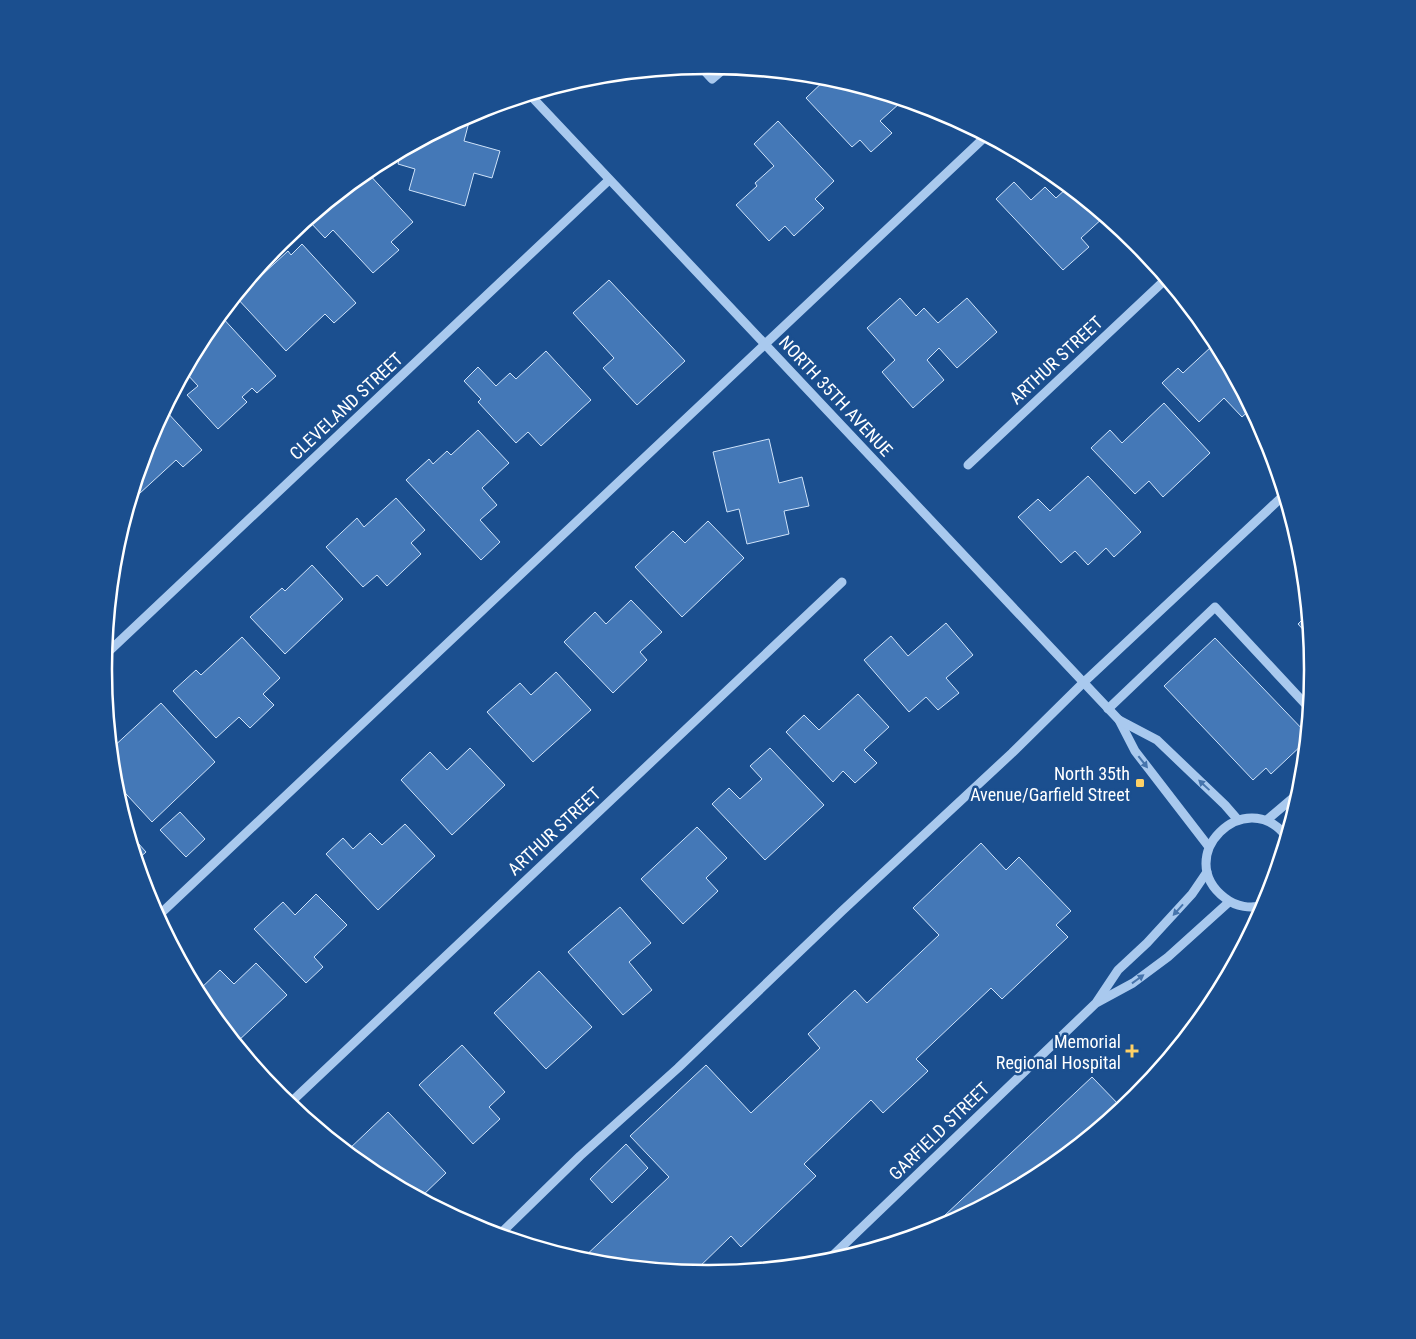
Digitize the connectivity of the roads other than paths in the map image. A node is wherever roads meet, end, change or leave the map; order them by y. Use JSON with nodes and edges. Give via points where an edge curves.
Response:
{"nodes":[{"id":1,"x":707,"y":74,"type":"edge"},
{"id":2,"x":718,"y":74,"type":"edge"},
{"id":3,"x":534,"y":100,"type":"edge"},
{"id":4,"x":981,"y":141,"type":"edge"},
{"id":5,"x":609,"y":180,"type":"junction"},
{"id":6,"x":1161,"y":283,"type":"edge"},
{"id":7,"x":765,"y":344,"type":"junction"},
{"id":8,"x":968,"y":465,"type":"dead end"},
{"id":9,"x":1279,"y":500,"type":"edge"},
{"id":10,"x":842,"y":582,"type":"dead end"},
{"id":11,"x":113,"y":647,"type":"edge"},
{"id":12,"x":1084,"y":683,"type":"junction"},
{"id":13,"x":1302,"y":701,"type":"edge"},
{"id":14,"x":1108,"y":709,"type":"junction"},
{"id":15,"x":1118,"y":720,"type":"junction"},
{"id":16,"x":1288,"y":802,"type":"edge"},
{"id":17,"x":1238,"y":820,"type":"junction"},
{"id":18,"x":1267,"y":820,"type":"junction"},
{"id":19,"x":1281,"y":830,"type":"edge"},
{"id":20,"x":1209,"y":847,"type":"junction"},
{"id":21,"x":1207,"y":872,"type":"junction"},
{"id":22,"x":1229,"y":902,"type":"junction"},
{"id":23,"x":1254,"y":907,"type":"edge"},
{"id":24,"x":164,"y":910,"type":"edge"},
{"id":25,"x":1096,"y":1003,"type":"junction"},
{"id":26,"x":295,"y":1098,"type":"edge"},
{"id":27,"x":505,"y":1229,"type":"edge"},
{"id":28,"x":838,"y":1251,"type":"edge"}],
"edges":[{"from":1,"to":2,"type":"street","via":[[712,79]]},
{"from":3,"to":5,"type":"street","name":"NORTH 35TH AVENUE"},
{"from":4,"to":7,"type":"street"},
{"from":5,"to":7,"type":"street","name":"NORTH 35TH AVENUE"},
{"from":5,"to":11,"type":"street","name":"CLEVELAND STREET"},
{"from":6,"to":8,"type":"street","name":"ARTHUR STREET"},
{"from":7,"to":12,"type":"street","name":"NORTH 35TH AVENUE"},
{"from":7,"to":24,"type":"street"},
{"from":9,"to":12,"type":"street"},
{"from":10,"to":26,"type":"street","name":"ARTHUR STREET"},
{"from":12,"to":14,"type":"street","name":"NORTH 35TH AVENUE"},
{"from":12,"to":27,"type":"street"},
{"from":13,"to":14,"type":"street","via":[[1215,607]]},
{"from":14,"to":15,"type":"street","name":"NORTH 35TH AVENUE"},
{"from":17,"to":15,"type":"street","name":"NORTH 35TH AVENUE","one_way":true,"via":[[1157,740]]},
{"from":15,"to":20,"type":"street","name":"NORTH 35TH AVENUE","one_way":true,"via":[[1135,751]]},
{"from":16,"to":18,"type":"street"},
{"from":17,"to":18,"type":"street"},
{"from":17,"to":20,"type":"street","via":[[1216,835]]},
{"from":18,"to":19,"type":"street"},
{"from":20,"to":21,"type":"street"},
{"from":21,"to":22,"type":"street","via":[[1219,894]]},
{"from":21,"to":25,"type":"street","name":"GARFIELD STREET","one_way":true,"via":[[1148,944],[1118,970]]},
{"from":22,"to":23,"type":"street"},
{"from":25,"to":22,"type":"street","name":"GARFIELD STREET","one_way":true,"via":[[1133,984]]},
{"from":25,"to":28,"type":"street","name":"GARFIELD STREET"}]}
